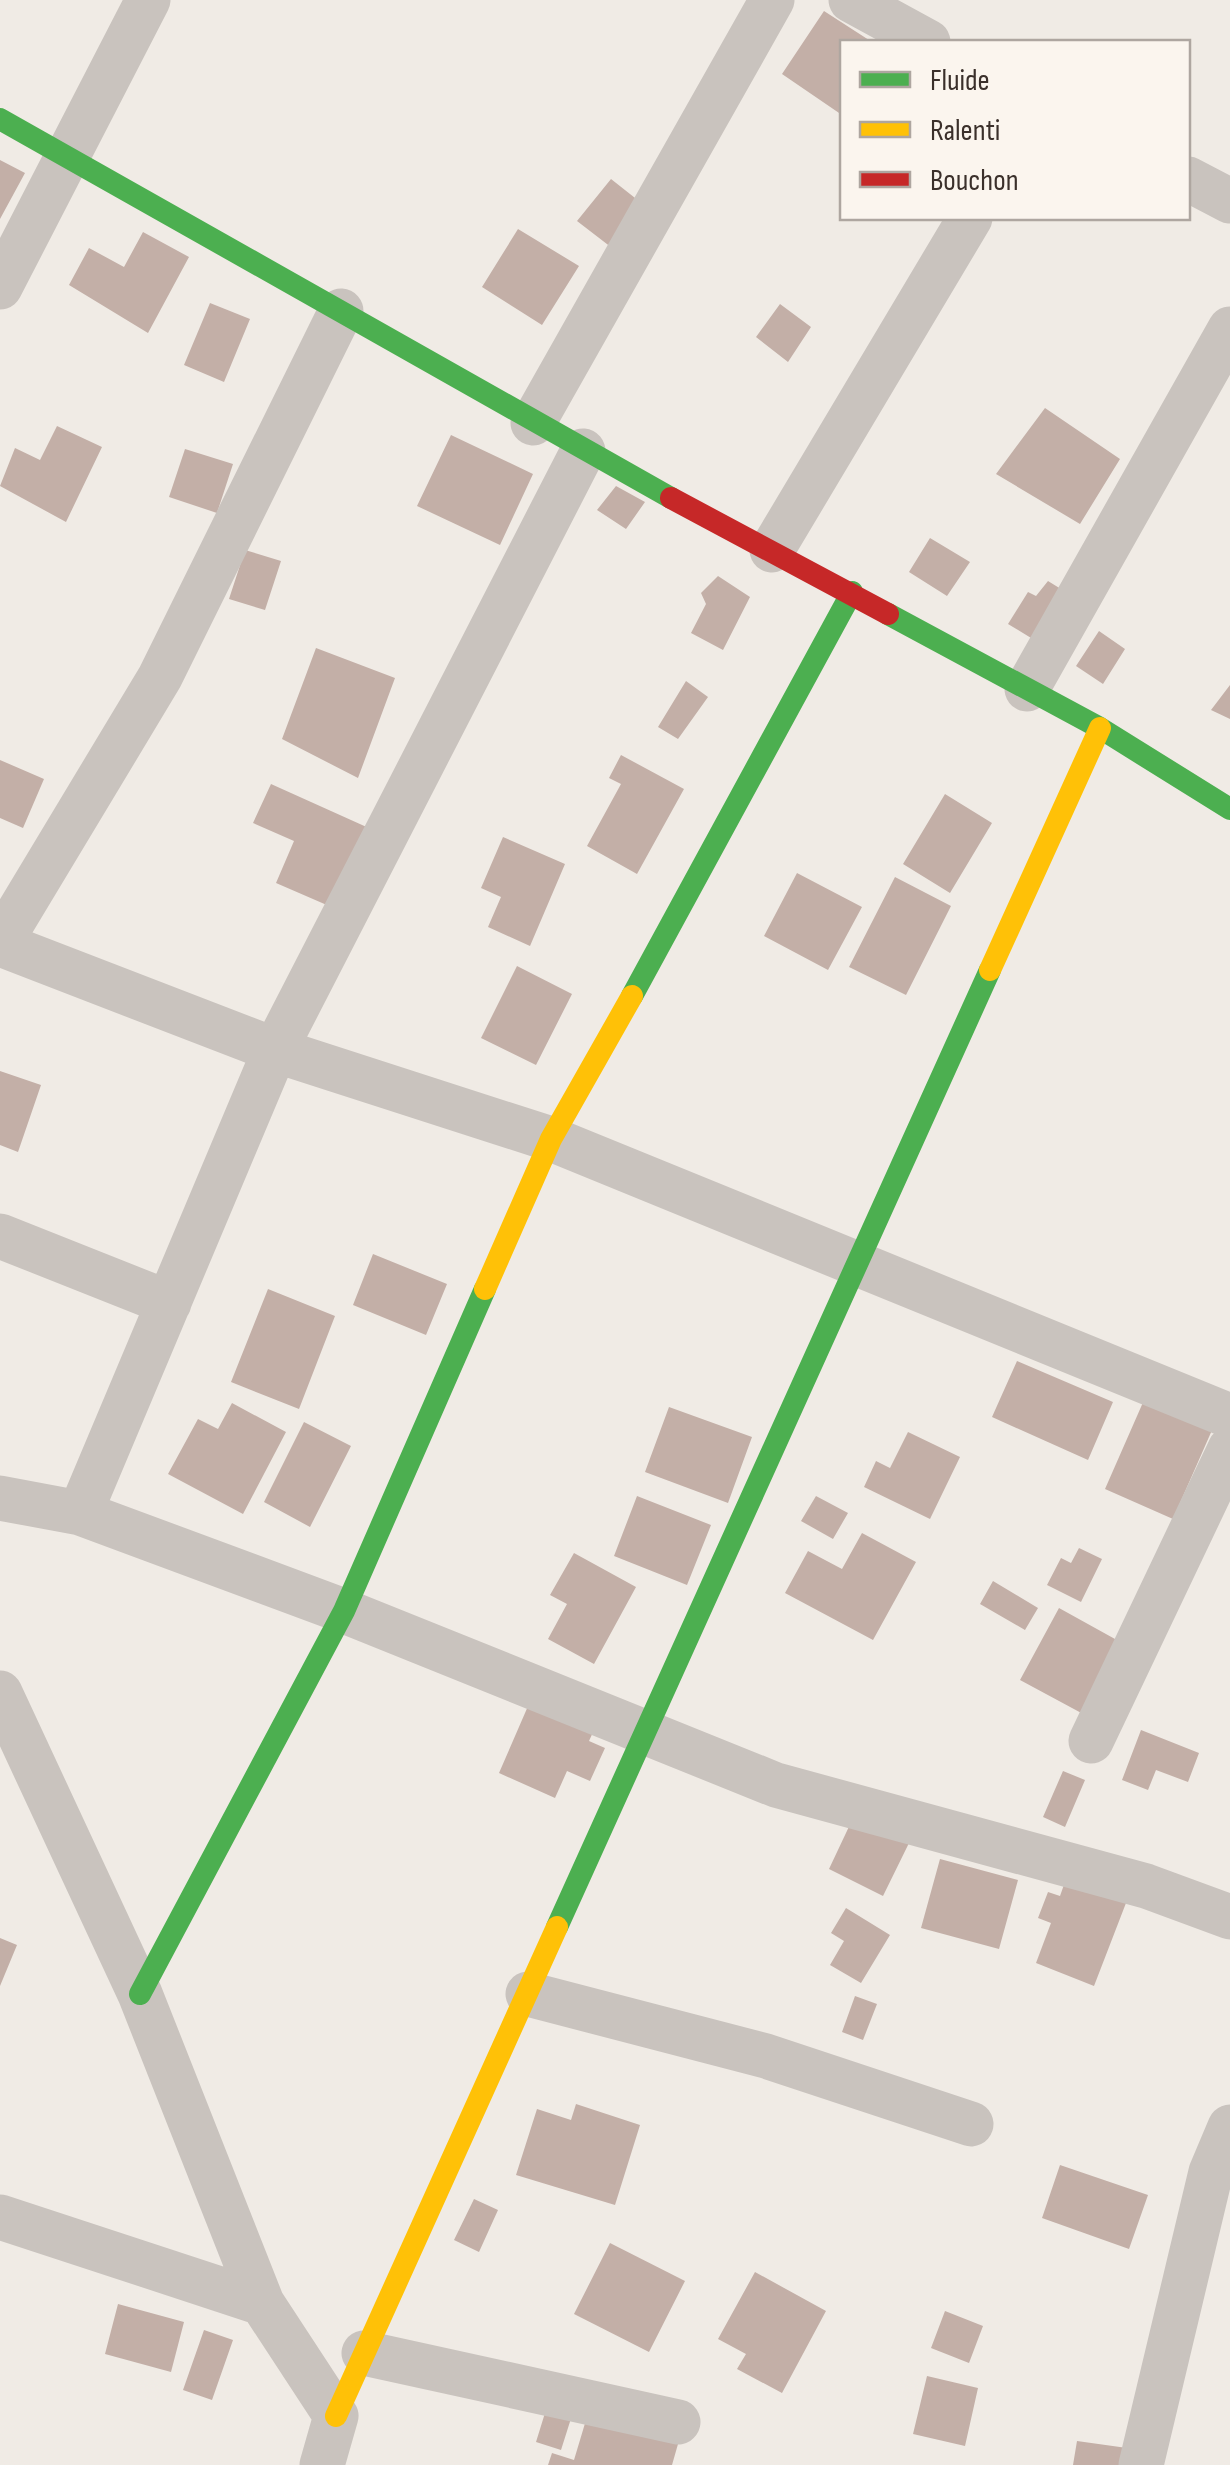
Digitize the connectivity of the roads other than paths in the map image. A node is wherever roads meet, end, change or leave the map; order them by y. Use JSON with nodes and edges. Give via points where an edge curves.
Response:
{"nodes":[{"id":1,"x":148,"y":0,"type":"edge"},
{"id":2,"x":772,"y":0,"type":"edge"},
{"id":3,"x":851,"y":0,"type":"edge"},
{"id":4,"x":924,"y":40,"type":"edge"},
{"id":5,"x":0,"y":119,"type":"edge"},
{"id":6,"x":64,"y":158,"type":"junction"},
{"id":7,"x":1190,"y":180,"type":"edge"},
{"id":8,"x":1230,"y":201,"type":"edge"},
{"id":9,"x":969,"y":220,"type":"edge"},
{"id":10,"x":0,"y":287,"type":"edge"},
{"id":11,"x":342,"y":310,"type":"junction"},
{"id":12,"x":1230,"y":329,"type":"edge"},
{"id":13,"x":534,"y":422,"type":"junction"},
{"id":14,"x":583,"y":451,"type":"junction"},
{"id":15,"x":772,"y":550,"type":"junction"},
{"id":16,"x":852,"y":592,"type":"junction"},
{"id":17,"x":1027,"y":689,"type":"junction"},
{"id":18,"x":1100,"y":728,"type":"junction"},
{"id":19,"x":1230,"y":809,"type":"edge"},
{"id":20,"x":0,"y":944,"type":"edge"},
{"id":21,"x":275,"y":1050,"type":"junction"},
{"id":22,"x":550,"y":1139,"type":"junction"},
{"id":23,"x":0,"y":1236,"type":"edge"},
{"id":24,"x":857,"y":1266,"type":"junction"},
{"id":25,"x":168,"y":1303,"type":"junction"},
{"id":26,"x":1230,"y":1416,"type":"edge"},
{"id":27,"x":1230,"y":1449,"type":"edge"},
{"id":28,"x":0,"y":1498,"type":"edge"},
{"id":29,"x":80,"y":1513,"type":"junction"},
{"id":30,"x":344,"y":1612,"type":"junction"},
{"id":31,"x":0,"y":1694,"type":"edge"},
{"id":32,"x":646,"y":1731,"type":"junction"},
{"id":33,"x":1091,"y":1741,"type":"dead end"},
{"id":34,"x":1230,"y":1917,"type":"edge"},
{"id":35,"x":140,"y":1994,"type":"junction"},
{"id":36,"x":528,"y":1994,"type":"junction"},
{"id":37,"x":972,"y":2124,"type":"dead end"},
{"id":38,"x":1230,"y":2126,"type":"edge"},
{"id":39,"x":0,"y":2217,"type":"edge"},
{"id":40,"x":262,"y":2302,"type":"junction"},
{"id":41,"x":364,"y":2353,"type":"junction"},
{"id":42,"x":336,"y":2416,"type":"junction"},
{"id":43,"x":678,"y":2422,"type":"dead end"},
{"id":44,"x":322,"y":2465,"type":"edge"},
{"id":45,"x":1141,"y":2465,"type":"edge"}],
"edges":[{"from":1,"to":6,"type":"street"},
{"from":2,"to":13,"type":"street"},
{"from":3,"to":4,"type":"street"},
{"from":5,"to":6,"type":"street"},
{"from":6,"to":10,"type":"street"},
{"from":6,"to":11,"type":"street"},
{"from":7,"to":8,"type":"street"},
{"from":9,"to":15,"type":"street"},
{"from":11,"to":13,"type":"street"},
{"from":11,"to":20,"type":"street","via":[[160,677]]},
{"from":12,"to":17,"type":"street"},
{"from":13,"to":14,"type":"street"},
{"from":14,"to":15,"type":"street"},
{"from":14,"to":21,"type":"street"},
{"from":15,"to":16,"type":"street"},
{"from":16,"to":17,"type":"street"},
{"from":16,"to":22,"type":"street"},
{"from":17,"to":18,"type":"street"},
{"from":18,"to":19,"type":"street"},
{"from":18,"to":24,"type":"street"},
{"from":20,"to":21,"type":"street"},
{"from":21,"to":22,"type":"street"},
{"from":21,"to":25,"type":"street"},
{"from":22,"to":24,"type":"street"},
{"from":22,"to":30,"type":"street"},
{"from":23,"to":25,"type":"street"},
{"from":24,"to":26,"type":"street"},
{"from":24,"to":32,"type":"street"},
{"from":25,"to":29,"type":"street"},
{"from":27,"to":33,"type":"street"},
{"from":28,"to":29,"type":"street"},
{"from":29,"to":30,"type":"street"},
{"from":30,"to":32,"type":"street"},
{"from":30,"to":35,"type":"street"},
{"from":31,"to":35,"type":"street"},
{"from":32,"to":34,"type":"street","via":[[776,1784],[1146,1886]]},
{"from":32,"to":36,"type":"street"},
{"from":35,"to":40,"type":"street"},
{"from":36,"to":37,"type":"street","via":[[766,2056]]},
{"from":36,"to":41,"type":"street"},
{"from":38,"to":45,"type":"street","via":[[1211,2172]]},
{"from":39,"to":40,"type":"street"},
{"from":40,"to":42,"type":"street"},
{"from":41,"to":42,"type":"street"},
{"from":41,"to":43,"type":"street"},
{"from":42,"to":44,"type":"street"}]}
